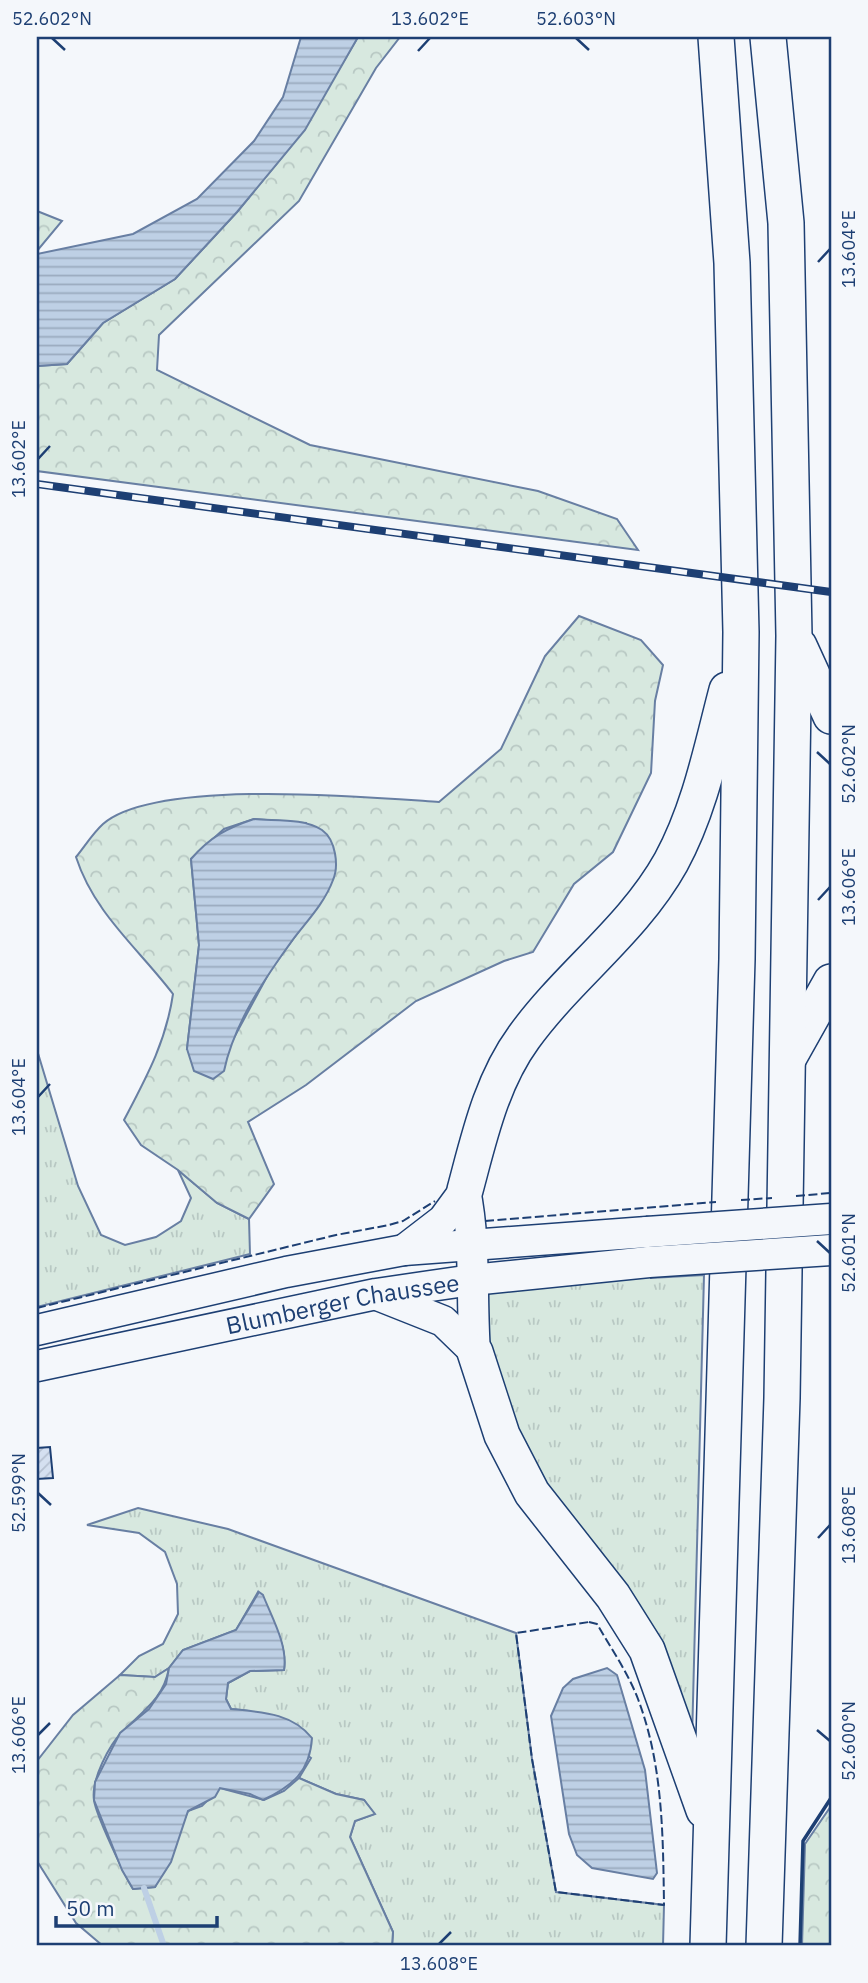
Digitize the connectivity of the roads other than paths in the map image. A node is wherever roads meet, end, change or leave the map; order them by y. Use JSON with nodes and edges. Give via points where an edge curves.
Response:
{"nodes":[{"id":1,"x":716,"y":37,"type":"edge"},
{"id":2,"x":768,"y":37,"type":"edge"},
{"id":3,"x":741,"y":632,"type":"junction"},
{"id":4,"x":794,"y":636,"type":"junction"},
{"id":5,"x":831,"y":716,"type":"edge"},
{"id":6,"x":831,"y":982,"type":"edge"},
{"id":7,"x":787,"y":1060,"type":"junction"},
{"id":8,"x":466,"y":1190,"type":"junction"},
{"id":9,"x":831,"y":1219,"type":"edge"},
{"id":10,"x":473,"y":1244,"type":"junction"},
{"id":11,"x":404,"y":1250,"type":"junction"},
{"id":12,"x":831,"y":1250,"type":"edge"},
{"id":13,"x":472,"y":1280,"type":"junction"},
{"id":14,"x":376,"y":1294,"type":"junction"},
{"id":15,"x":37,"y":1330,"type":"edge"},
{"id":16,"x":475,"y":1352,"type":"junction"},
{"id":17,"x":37,"y":1366,"type":"edge"},
{"id":18,"x":711,"y":1832,"type":"junction"},
{"id":19,"x":708,"y":1946,"type":"edge"},
{"id":20,"x":764,"y":1946,"type":"edge"}],
"edges":[{"from":1,"to":3,"type":"highway","via":[[732,263]]},
{"from":2,"to":4,"type":"highway","via":[[786,223]]},
{"from":3,"to":8,"type":"highway","via":[[707,769],[671,861],[607,948],[523,1037],[486,1112]]},
{"from":3,"to":18,"type":"highway","via":[[737,959]]},
{"from":4,"to":5,"type":"highway"},
{"from":4,"to":7,"type":"highway"},
{"from":6,"to":7,"type":"highway"},
{"from":7,"to":20,"type":"highway","via":[[782,1398]]},
{"from":8,"to":10,"type":"main road"},
{"from":8,"to":11,"type":"main road","via":[[443,1220]]},
{"from":9,"to":10,"type":"main road","name":"Blumberger Chaussee","bridge":true},
{"from":10,"to":11,"type":"main road","name":"Blumberger Chaussee"},
{"from":10,"to":13,"type":"main road"},
{"from":11,"to":15,"type":"main road","name":"Blumberger Chaussee","via":[[286,1272]]},
{"from":12,"to":13,"type":"main road","name":"Blumberger Chaussee","bridge":true},
{"from":13,"to":14,"type":"main road","name":"Blumberger Chaussee"},
{"from":13,"to":16,"type":"main road"},
{"from":14,"to":16,"type":"main road","via":[[443,1321]]},
{"from":14,"to":17,"type":"main road","name":"Blumberger Chaussee"},
{"from":16,"to":18,"type":"highway","via":[[502,1435],[532,1493],[613,1596],[647,1650]]},
{"from":18,"to":19,"type":"highway"}]}
